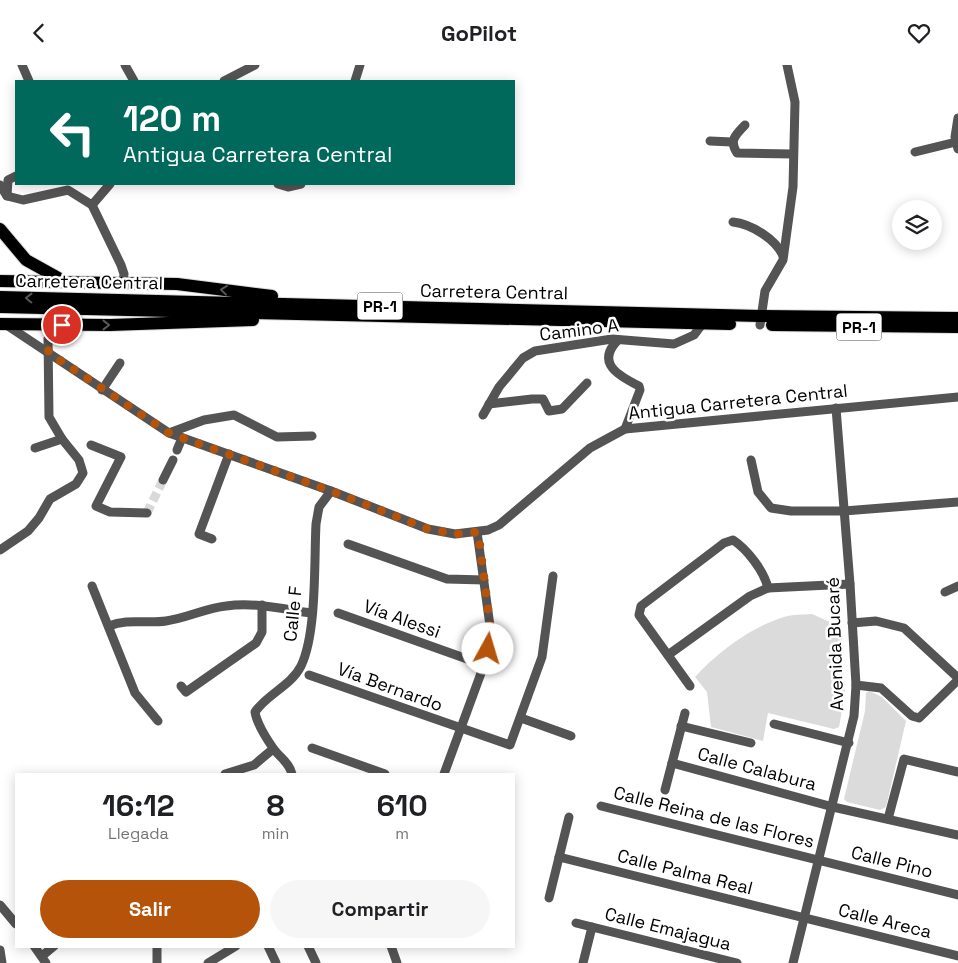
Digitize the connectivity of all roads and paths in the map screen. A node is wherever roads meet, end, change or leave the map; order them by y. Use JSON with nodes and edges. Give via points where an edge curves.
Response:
{"nodes":[{"id":1,"x":22,"y":65,"type":"edge"},
{"id":2,"x":255,"y":65,"type":"edge"},
{"id":3,"x":360,"y":65,"type":"edge"},
{"id":4,"x":787,"y":65,"type":"edge"},
{"id":5,"x":128,"y":67,"type":"edge"},
{"id":6,"x":29,"y":80,"type":"edge"},
{"id":7,"x":134,"y":80,"type":"edge"},
{"id":8,"x":226,"y":80,"type":"edge"},
{"id":9,"x":355,"y":80,"type":"edge"},
{"id":10,"x":958,"y":118,"type":"edge"},
{"id":11,"x":745,"y":125,"type":"dead end"},
{"id":12,"x":710,"y":141,"type":"dead end"},
{"id":13,"x":732,"y":142,"type":"junction"},
{"id":14,"x":957,"y":145,"type":"edge"},
{"id":15,"x":915,"y":152,"type":"dead end"},
{"id":16,"x":793,"y":154,"type":"junction"},
{"id":17,"x":15,"y":176,"type":"edge"},
{"id":18,"x":0,"y":185,"type":"edge"},
{"id":19,"x":109,"y":185,"type":"edge"},
{"id":20,"x":281,"y":185,"type":"edge"},
{"id":21,"x":297,"y":185,"type":"edge"},
{"id":22,"x":7,"y":195,"type":"junction"},
{"id":23,"x":92,"y":205,"type":"junction"},
{"id":24,"x":733,"y":221,"type":"dead end"},
{"id":25,"x":0,"y":229,"type":"edge"},
{"id":26,"x":783,"y":257,"type":"junction"},
{"id":27,"x":0,"y":281,"type":"edge"},
{"id":28,"x":67,"y":283,"type":"junction"},
{"id":29,"x":123,"y":283,"type":"junction"},
{"id":30,"x":0,"y":297,"type":"edge"},
{"id":31,"x":0,"y":307,"type":"edge"},
{"id":32,"x":310,"y":309,"type":"junction"},
{"id":33,"x":958,"y":318,"type":"edge"},
{"id":34,"x":760,"y":321,"type":"junction"},
{"id":35,"x":703,"y":323,"type":"junction"},
{"id":36,"x":2,"y":324,"type":"edge"},
{"id":37,"x":62,"y":325,"type":"junction"},
{"id":38,"x":958,"y":327,"type":"edge"},
{"id":39,"x":618,"y":340,"type":"junction"},
{"id":40,"x":49,"y":353,"type":"junction"},
{"id":41,"x":120,"y":363,"type":"dead end"},
{"id":42,"x":587,"y":383,"type":"dead end"},
{"id":43,"x":102,"y":390,"type":"junction"},
{"id":44,"x":958,"y":397,"type":"edge"},
{"id":45,"x":489,"y":404,"type":"junction"},
{"id":46,"x":836,"y":408,"type":"junction"},
{"id":47,"x":483,"y":415,"type":"dead end"},
{"id":48,"x":625,"y":429,"type":"junction"},
{"id":49,"x":169,"y":433,"type":"junction"},
{"id":50,"x":312,"y":436,"type":"dead end"},
{"id":51,"x":182,"y":438,"type":"junction"},
{"id":52,"x":62,"y":439,"type":"junction"},
{"id":53,"x":91,"y":445,"type":"dead end"},
{"id":54,"x":35,"y":447,"type":"dead end"},
{"id":55,"x":177,"y":449,"type":"dead end"},
{"id":56,"x":229,"y":454,"type":"junction"},
{"id":57,"x":172,"y":460,"type":"dead end"},
{"id":58,"x":751,"y":460,"type":"dead end"},
{"id":59,"x":163,"y":480,"type":"tunnel mouth"},
{"id":60,"x":331,"y":491,"type":"junction"},
{"id":61,"x":958,"y":502,"type":"edge"},
{"id":62,"x":844,"y":511,"type":"junction"},
{"id":63,"x":148,"y":513,"type":"dead end"},
{"id":64,"x":478,"y":532,"type":"junction"},
{"id":65,"x":212,"y":539,"type":"dead end"},
{"id":66,"x":348,"y":545,"type":"dead end"},
{"id":67,"x":0,"y":550,"type":"edge"},
{"id":68,"x":553,"y":576,"type":"dead end"},
{"id":69,"x":484,"y":580,"type":"junction"},
{"id":70,"x":850,"y":584,"type":"junction"},
{"id":71,"x":92,"y":587,"type":"dead end"},
{"id":72,"x":958,"y":587,"type":"edge"},
{"id":73,"x":768,"y":588,"type":"junction"},
{"id":74,"x":945,"y":592,"type":"dead end"},
{"id":75,"x":262,"y":605,"type":"junction"},
{"id":76,"x":311,"y":613,"type":"junction"},
{"id":77,"x":338,"y":613,"type":"dead end"},
{"id":78,"x":852,"y":623,"type":"junction"},
{"id":79,"x":109,"y":626,"type":"junction"},
{"id":80,"x":668,"y":655,"type":"junction"},
{"id":81,"x":484,"y":665,"type":"junction"},
{"id":82,"x":309,"y":675,"type":"dead end"},
{"id":83,"x":958,"y":679,"type":"edge"},
{"id":84,"x":856,"y":685,"type":"junction"},
{"id":85,"x":181,"y":686,"type":"dead end"},
{"id":86,"x":690,"y":686,"type":"dead end"},
{"id":87,"x":685,"y":713,"type":"dead end"},
{"id":88,"x":521,"y":718,"type":"junction"},
{"id":89,"x":158,"y":721,"type":"dead end"},
{"id":90,"x":774,"y":724,"type":"dead end"},
{"id":91,"x":681,"y":726,"type":"junction"},
{"id":92,"x":461,"y":729,"type":"junction"},
{"id":93,"x":571,"y":736,"type":"dead end"},
{"id":94,"x":751,"y":743,"type":"dead end"},
{"id":95,"x":849,"y":743,"type":"junction"},
{"id":96,"x":312,"y":748,"type":"dead end"},
{"id":97,"x":273,"y":749,"type":"junction"},
{"id":98,"x":672,"y":763,"type":"junction"},
{"id":99,"x":958,"y":772,"type":"edge"},
{"id":100,"x":228,"y":773,"type":"edge"},
{"id":101,"x":292,"y":773,"type":"edge"},
{"id":102,"x":382,"y":773,"type":"edge"},
{"id":103,"x":444,"y":773,"type":"edge"},
{"id":104,"x":664,"y":790,"type":"dead end"},
{"id":105,"x":601,"y":806,"type":"dead end"},
{"id":106,"x":833,"y":807,"type":"junction"},
{"id":107,"x":568,"y":817,"type":"dead end"},
{"id":108,"x":888,"y":819,"type":"junction"},
{"id":109,"x":958,"y":835,"type":"edge"},
{"id":110,"x":559,"y":857,"type":"junction"},
{"id":111,"x":818,"y":861,"type":"junction"},
{"id":112,"x":958,"y":895,"type":"edge"},
{"id":113,"x":548,"y":898,"type":"dead end"},
{"id":114,"x":0,"y":905,"type":"edge"},
{"id":115,"x":804,"y":918,"type":"junction"},
{"id":116,"x":15,"y":923,"type":"edge"},
{"id":117,"x":576,"y":923,"type":"dead end"},
{"id":118,"x":592,"y":927,"type":"junction"},
{"id":119,"x":35,"y":948,"type":"edge"},
{"id":120,"x":53,"y":948,"type":"edge"},
{"id":121,"x":158,"y":948,"type":"edge"},
{"id":122,"x":233,"y":948,"type":"edge"},
{"id":123,"x":269,"y":948,"type":"edge"},
{"id":124,"x":309,"y":948,"type":"edge"},
{"id":125,"x":392,"y":948,"type":"edge"},
{"id":126,"x":0,"y":950,"type":"edge"},
{"id":127,"x":958,"y":956,"type":"edge"},
{"id":128,"x":44,"y":960,"type":"edge"},
{"id":129,"x":2,"y":963,"type":"edge"},
{"id":130,"x":157,"y":963,"type":"edge"},
{"id":131,"x":208,"y":963,"type":"edge"},
{"id":132,"x":276,"y":963,"type":"edge"},
{"id":133,"x":316,"y":963,"type":"edge"},
{"id":134,"x":397,"y":963,"type":"edge"},
{"id":135,"x":583,"y":963,"type":"edge"},
{"id":136,"x":737,"y":963,"type":"edge"},
{"id":137,"x":793,"y":963,"type":"edge"}],
"edges":[{"from":1,"to":6,"type":"street"},
{"from":2,"to":8,"type":"street"},
{"from":3,"to":9,"type":"street"},
{"from":4,"to":16,"type":"street","via":[[795,102]]},
{"from":5,"to":7,"type":"street"},
{"from":10,"to":14,"type":"street"},
{"from":11,"to":13,"type":"street"},
{"from":12,"to":13,"type":"street"},
{"from":13,"to":16,"type":"street","via":[[737,153]]},
{"from":14,"to":15,"type":"street"},
{"from":16,"to":26,"type":"street","via":[[793,187]]},
{"from":17,"to":22,"type":"street","via":[[8,180]]},
{"from":18,"to":22,"type":"street"},
{"from":19,"to":23,"type":"street"},
{"from":20,"to":21,"type":"street"},
{"from":22,"to":23,"type":"street","via":[[23,200],[68,190]]},
{"from":23,"to":29,"type":"street","via":[[121,265]]},
{"from":24,"to":26,"type":"street","via":[[746,223],[780,248]]},
{"from":25,"to":28,"type":"highway","via":[[26,260]]},
{"from":26,"to":34,"type":"street","via":[[765,291]]},
{"from":27,"to":28,"type":"highway"},
{"from":28,"to":29,"type":"highway"},
{"from":32,"to":29,"type":"highway","one_way":true,"via":[[278,297],[177,284]]},
{"from":32,"to":30,"type":"highway","name":"Carretera Central","number":"PR-1","one_way":true},
{"from":31,"to":32,"type":"highway","name":"Carretera Central","number":"PR-1"},
{"from":32,"to":34,"type":"highway","name":"Carretera Central","number":"PR-1"},
{"from":32,"to":35,"type":"highway","name":"Carretera Central","number":"PR-1"},
{"from":37,"to":32,"type":"highway","one_way":true,"via":[[289,319]]},
{"from":33,"to":34,"type":"highway","name":"Carretera Central","number":"PR-1"},
{"from":34,"to":35,"type":"highway","name":"Carretera Central","number":"PR-1"},
{"from":34,"to":38,"type":"highway","name":"Carretera Central","number":"PR-1"},
{"from":35,"to":39,"type":"street","name":"Camino A","via":[[694,335],[674,344]]},
{"from":36,"to":37,"type":"highway"},
{"from":36,"to":40,"type":"street","name":"Antigua Carretera Central"},
{"from":37,"to":40,"type":"street","via":[[50,334]]},
{"from":39,"to":45,"type":"street","name":"Camino A","via":[[535,351],[523,358]]},
{"from":39,"to":48,"type":"street","via":[[609,353],[612,369],[621,379],[640,390]]},
{"from":40,"to":43,"type":"street","name":"Antigua Carretera Central"},
{"from":40,"to":52,"type":"street","via":[[49,417]]},
{"from":41,"to":43,"type":"street"},
{"from":42,"to":45,"type":"street","via":[[562,409],[549,411],[543,399]]},
{"from":43,"to":49,"type":"street","name":"Antigua Carretera Central"},
{"from":44,"to":46,"type":"street","name":"Antigua Carretera Central"},
{"from":45,"to":47,"type":"street","name":"Camino A"},
{"from":46,"to":48,"type":"street","name":"Antigua Carretera Central"},
{"from":46,"to":62,"type":"street","name":"Avenida Bucaré"},
{"from":48,"to":64,"type":"street","name":"Antigua Carretera Central","via":[[590,448],[498,525]]},
{"from":49,"to":50,"type":"street","via":[[204,420],[234,415],[277,437]]},
{"from":49,"to":51,"type":"street","name":"Antigua Carretera Central"},
{"from":51,"to":55,"type":"street"},
{"from":51,"to":56,"type":"street","name":"Antigua Carretera Central"},
{"from":52,"to":54,"type":"street"},
{"from":52,"to":67,"type":"street","via":[[82,467],[80,480],[50,499],[28,531]]},
{"from":53,"to":63,"type":"street","via":[[121,457],[96,506],[110,512]]},
{"from":56,"to":60,"type":"street","name":"Antigua Carretera Central"},
{"from":56,"to":65,"type":"street","via":[[200,534]]},
{"from":57,"to":59,"type":"street"},
{"from":58,"to":62,"type":"street","via":[[758,492],[771,508]]},
{"from":60,"to":64,"type":"street","name":"Antigua Carretera Central","via":[[428,529],[455,534]]},
{"from":60,"to":76,"type":"street","name":"Calle F","via":[[319,507],[316,524]]},
{"from":61,"to":62,"type":"street"},
{"from":62,"to":70,"type":"street","name":"Avenida Bucaré"},
{"from":64,"to":69,"type":"street"},
{"from":66,"to":69,"type":"street","via":[[447,579]]},
{"from":68,"to":88,"type":"street","via":[[542,657]]},
{"from":69,"to":81,"type":"street","via":[[491,633]]},
{"from":70,"to":73,"type":"street"},
{"from":70,"to":78,"type":"street","name":"Avenida Bucaré"},
{"from":71,"to":79,"type":"street"},
{"from":72,"to":74,"type":"street"},
{"from":73,"to":80,"type":"street","via":[[750,596]]},
{"from":73,"to":80,"type":"street","via":[[766,580],[742,546],[733,540],[724,543],[640,606],[638,615]]},
{"from":75,"to":76,"type":"street"},
{"from":75,"to":79,"type":"street","via":[[225,606],[164,622],[128,621]]},
{"from":75,"to":85,"type":"street","via":[[262,633],[256,643],[186,692]]},
{"from":76,"to":97,"type":"street","name":"Calle F","via":[[311,635],[301,667],[286,684],[262,701],[255,712]]},
{"from":77,"to":81,"type":"street","name":"Vía Alessi"},
{"from":78,"to":83,"type":"street","via":[[876,621],[904,628]]},
{"from":78,"to":84,"type":"street","name":"Avenida Bucaré"},
{"from":79,"to":89,"type":"street","via":[[135,693]]},
{"from":80,"to":86,"type":"street"},
{"from":81,"to":92,"type":"street"},
{"from":82,"to":92,"type":"street","name":"Vía Bernardo"},
{"from":83,"to":84,"type":"street","via":[[919,718],[912,716],[881,688]]},
{"from":84,"to":95,"type":"street","name":"Avenida Bucaré"},
{"from":87,"to":91,"type":"street"},
{"from":88,"to":92,"type":"street","name":"Vía Bernardo","via":[[510,745]]},
{"from":88,"to":93,"type":"street"},
{"from":90,"to":95,"type":"street"},
{"from":91,"to":94,"type":"street"},
{"from":91,"to":98,"type":"street"},
{"from":92,"to":103,"type":"street"},
{"from":95,"to":106,"type":"street","name":"Avenida Bucaré"},
{"from":96,"to":102,"type":"street"},
{"from":97,"to":100,"type":"street","via":[[254,765]]},
{"from":97,"to":101,"type":"street","name":"Calle F"},
{"from":98,"to":104,"type":"street"},
{"from":98,"to":106,"type":"street","name":"Calle Calabura"},
{"from":99,"to":108,"type":"street","via":[[904,759]]},
{"from":105,"to":111,"type":"street","name":"Calle Reina de las Flores"},
{"from":106,"to":108,"type":"street","name":"Calle Calabura"},
{"from":106,"to":111,"type":"street","name":"Avenida Bucaré"},
{"from":107,"to":110,"type":"street"},
{"from":108,"to":109,"type":"street","name":"Calle Calabura"},
{"from":110,"to":113,"type":"street"},
{"from":110,"to":115,"type":"street","name":"Calle Palma Real"},
{"from":111,"to":112,"type":"street","name":"Calle Pino"},
{"from":111,"to":115,"type":"street","name":"Avenida Bucaré"},
{"from":114,"to":116,"type":"street"},
{"from":115,"to":127,"type":"street","name":"Calle Areca"},
{"from":115,"to":137,"type":"street","name":"Avenida Bucaré"},
{"from":117,"to":118,"type":"street","name":"Calle Emajagua"},
{"from":118,"to":135,"type":"street","name":"Calle Emajagua"},
{"from":118,"to":136,"type":"street","name":"Calle Emajagua"},
{"from":119,"to":128,"type":"street"},
{"from":120,"to":128,"type":"street"},
{"from":121,"to":130,"type":"street"},
{"from":122,"to":131,"type":"street"},
{"from":123,"to":132,"type":"street"},
{"from":124,"to":133,"type":"street"},
{"from":125,"to":134,"type":"street"},
{"from":126,"to":129,"type":"street"}]}
